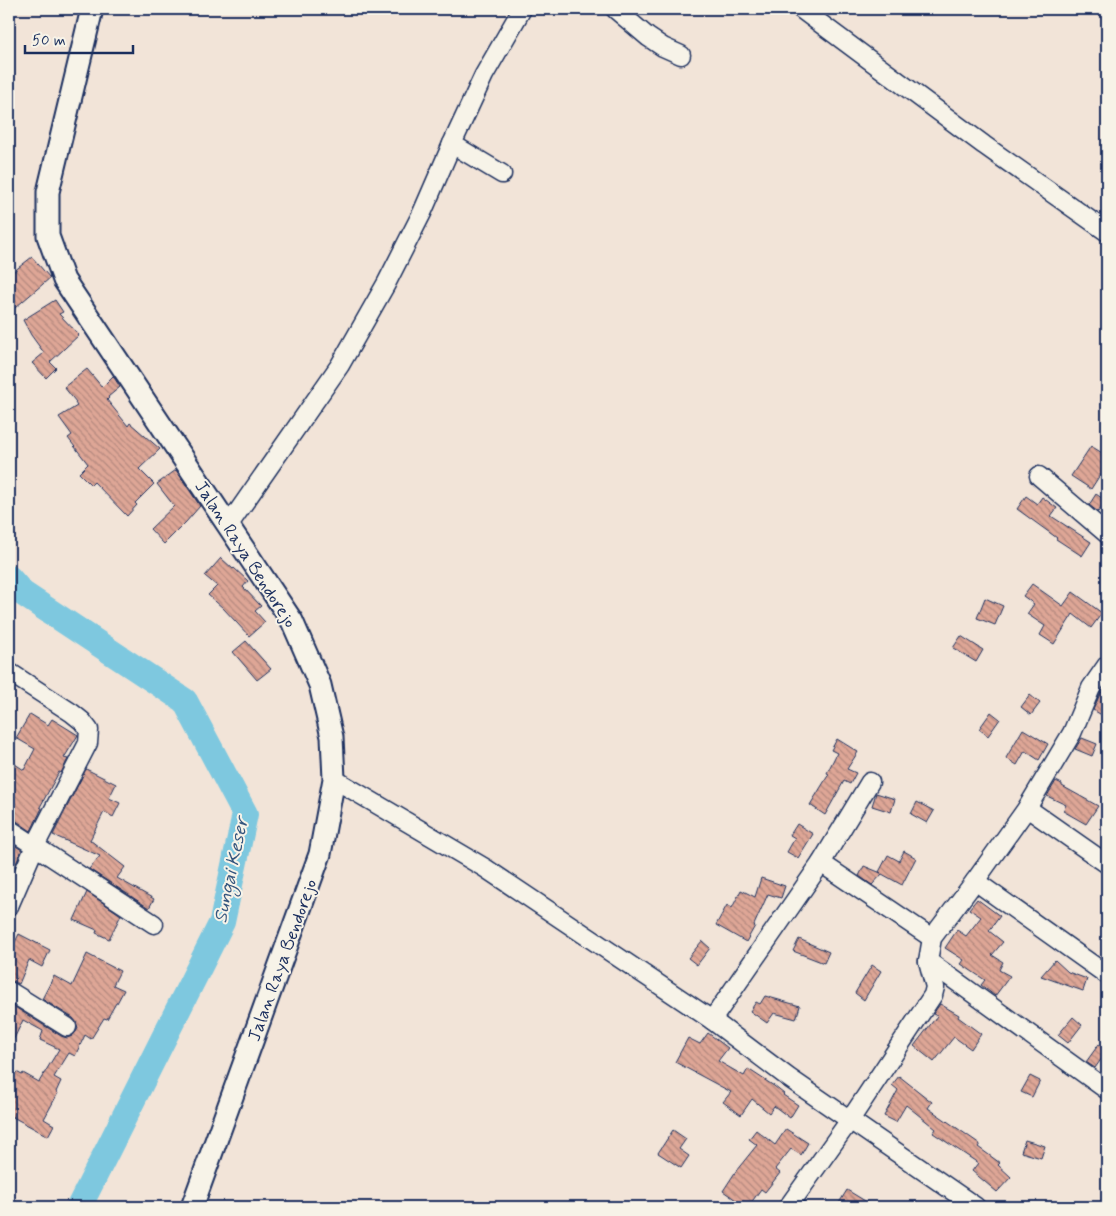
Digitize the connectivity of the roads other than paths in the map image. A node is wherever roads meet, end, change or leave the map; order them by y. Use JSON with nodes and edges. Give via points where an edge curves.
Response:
{"nodes":[{"id":1,"x":92,"y":9,"type":"edge"},
{"id":2,"x":522,"y":9,"type":"edge"},
{"id":3,"x":615,"y":9,"type":"edge"},
{"id":4,"x":800,"y":9,"type":"edge"},
{"id":5,"x":682,"y":56,"type":"dead end"},
{"id":6,"x":452,"y":144,"type":"junction"},
{"id":7,"x":502,"y":174,"type":"dead end"},
{"id":8,"x":1107,"y":232,"type":"edge"},
{"id":9,"x":1039,"y":476,"type":"dead end"},
{"id":10,"x":228,"y":526,"type":"junction"},
{"id":11,"x":1107,"y":534,"type":"edge"},
{"id":12,"x":1107,"y":665,"type":"edge"},
{"id":13,"x":9,"y":672,"type":"edge"},
{"id":14,"x":334,"y":779,"type":"junction"},
{"id":15,"x":870,"y":782,"type":"dead end"},
{"id":16,"x":1026,"y":808,"type":"junction"},
{"id":17,"x":9,"y":829,"type":"edge"},
{"id":18,"x":35,"y":846,"type":"junction"},
{"id":19,"x":821,"y":863,"type":"junction"},
{"id":20,"x":1107,"y":864,"type":"edge"},
{"id":21,"x":976,"y":881,"type":"junction"},
{"id":22,"x":9,"y":906,"type":"edge"},
{"id":23,"x":154,"y":924,"type":"dead end"},
{"id":24,"x":932,"y":938,"type":"junction"},
{"id":25,"x":928,"y":961,"type":"junction"},
{"id":26,"x":1107,"y":975,"type":"edge"},
{"id":27,"x":9,"y":991,"type":"edge"},
{"id":28,"x":712,"y":1020,"type":"junction"},
{"id":29,"x":67,"y":1027,"type":"dead end"},
{"id":30,"x":1107,"y":1090,"type":"edge"},
{"id":31,"x":850,"y":1120,"type":"junction"},
{"id":32,"x":192,"y":1207,"type":"edge"},
{"id":33,"x":788,"y":1207,"type":"edge"},
{"id":34,"x":976,"y":1207,"type":"edge"}],
"edges":[{"from":1,"to":10,"type":"main road","name":"Jalan Raya Bendorejo","via":[[48,192],[48,236],[64,280]]},
{"from":2,"to":6,"type":"street","via":[[484,74]]},
{"from":3,"to":5,"type":"street","via":[[648,37]]},
{"from":4,"to":8,"type":"street"},
{"from":6,"to":7,"type":"street"},
{"from":6,"to":10,"type":"street","via":[[413,231],[340,366]]},
{"from":9,"to":11,"type":"street"},
{"from":10,"to":14,"type":"main road","name":"Jalan Raya Bendorejo","via":[[292,621],[320,685],[332,737]]},
{"from":12,"to":16,"type":"street","via":[[1091,688],[1072,733]]},
{"from":13,"to":18,"type":"street","via":[[72,713],[89,730],[88,743]]},
{"from":14,"to":28,"type":"street","via":[[485,868]]},
{"from":14,"to":32,"type":"main road","name":"Jalan Raya Bendorejo","via":[[320,854]]},
{"from":15,"to":19,"type":"street"},
{"from":16,"to":20,"type":"street"},
{"from":16,"to":21,"type":"street"},
{"from":17,"to":18,"type":"street"},
{"from":18,"to":22,"type":"street"},
{"from":18,"to":23,"type":"street"},
{"from":19,"to":24,"type":"street"},
{"from":19,"to":28,"type":"street"},
{"from":21,"to":24,"type":"street"},
{"from":21,"to":26,"type":"street"},
{"from":24,"to":25,"type":"street"},
{"from":25,"to":30,"type":"street"},
{"from":25,"to":31,"type":"street","via":[[935,987],[933,995]]},
{"from":27,"to":29,"type":"street"},
{"from":28,"to":31,"type":"street"},
{"from":31,"to":33,"type":"street"},
{"from":31,"to":34,"type":"street"}]}
